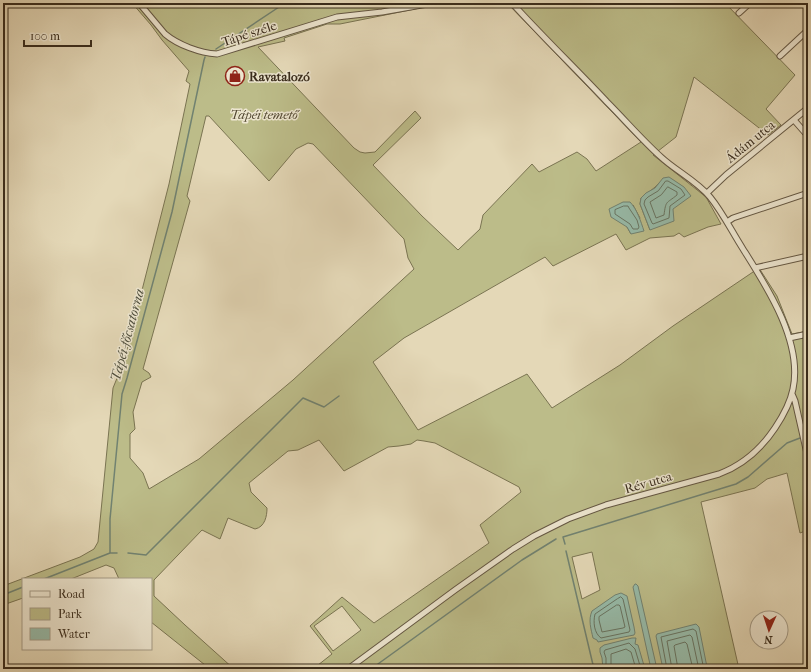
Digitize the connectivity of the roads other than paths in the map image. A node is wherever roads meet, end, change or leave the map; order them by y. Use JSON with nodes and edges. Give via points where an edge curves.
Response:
{"nodes":[{"id":1,"x":139,"y":3,"type":"edge"},
{"id":2,"x":432,"y":3,"type":"edge"},
{"id":3,"x":512,"y":3,"type":"edge"},
{"id":4,"x":750,"y":3,"type":"edge"},
{"id":5,"x":740,"y":13,"type":"dead end"},
{"id":6,"x":808,"y":30,"type":"edge"},
{"id":7,"x":780,"y":56,"type":"dead end"},
{"id":8,"x":808,"y":108,"type":"edge"},
{"id":9,"x":794,"y":120,"type":"junction"},
{"id":10,"x":808,"y":136,"type":"edge"},
{"id":11,"x":707,"y":193,"type":"junction"},
{"id":12,"x":808,"y":193,"type":"edge"},
{"id":13,"x":727,"y":222,"type":"junction"},
{"id":14,"x":808,"y":256,"type":"edge"},
{"id":15,"x":755,"y":268,"type":"junction"},
{"id":16,"x":808,"y":334,"type":"edge"},
{"id":17,"x":789,"y":338,"type":"junction"},
{"id":18,"x":792,"y":394,"type":"junction"},
{"id":19,"x":802,"y":432,"type":"junction"},
{"id":20,"x":808,"y":433,"type":"edge"},
{"id":21,"x":808,"y":458,"type":"edge"},
{"id":22,"x":348,"y":669,"type":"edge"}],
"edges":[{"from":1,"to":2,"type":"street","name":"Tápé széle","via":[[169,38],[213,54],[337,17]]},
{"from":3,"to":11,"type":"street","name":"Rév utca","via":[[660,157]]},
{"from":4,"to":5,"type":"street"},
{"from":6,"to":7,"type":"street"},
{"from":8,"to":9,"type":"street","name":"Ádám utca"},
{"from":9,"to":10,"type":"street"},
{"from":9,"to":11,"type":"street","name":"Ádám utca"},
{"from":11,"to":13,"type":"street","name":"Rév utca"},
{"from":12,"to":13,"type":"street"},
{"from":13,"to":15,"type":"street","name":"Rév utca"},
{"from":14,"to":15,"type":"street"},
{"from":15,"to":17,"type":"street","name":"Rév utca","via":[[771,295]]},
{"from":16,"to":17,"type":"street"},
{"from":17,"to":18,"type":"street","name":"Rév utca","via":[[794,366]]},
{"from":18,"to":19,"type":"street"},
{"from":18,"to":22,"type":"street","name":"Rév utca","via":[[781,418],[764,443],[748,458],[719,474],[606,505],[534,536],[455,590]]},
{"from":19,"to":20,"type":"street"},
{"from":19,"to":21,"type":"street"}]}
